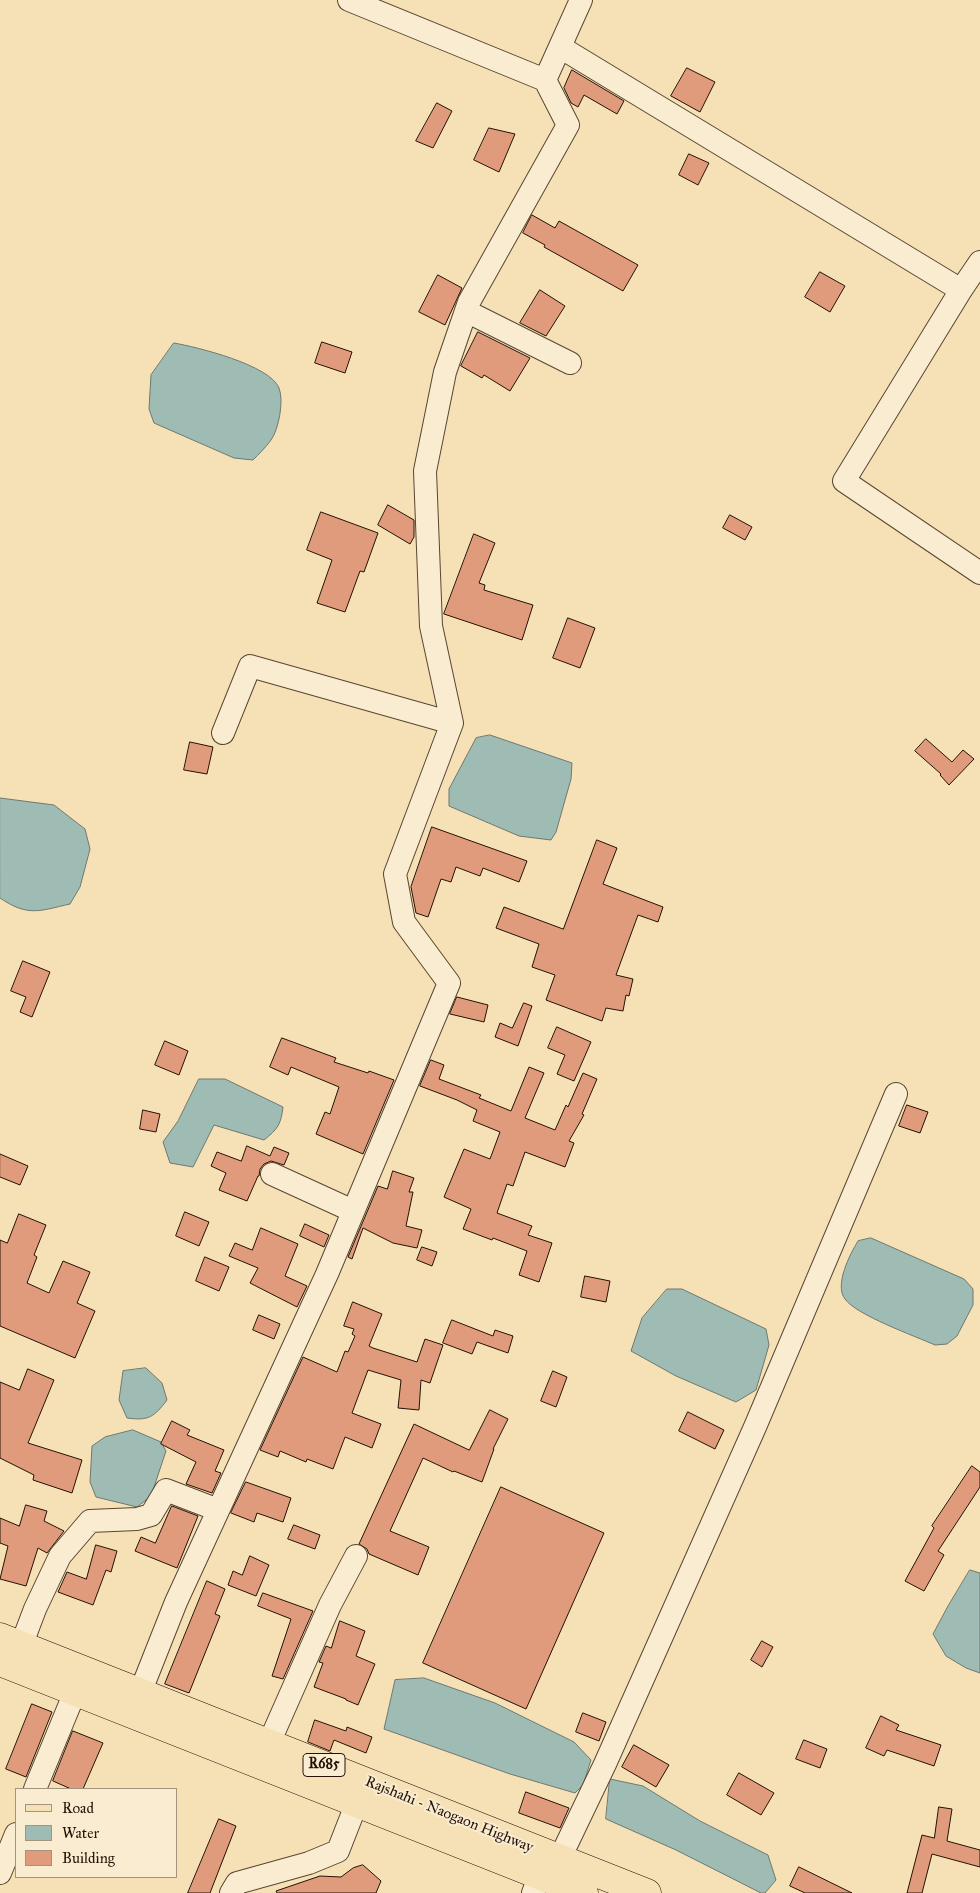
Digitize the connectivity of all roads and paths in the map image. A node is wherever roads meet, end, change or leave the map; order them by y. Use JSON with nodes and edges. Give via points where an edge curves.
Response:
{"nodes":[{"id":1,"x":349,"y":0,"type":"edge"},
{"id":2,"x":581,"y":0,"type":"edge"},
{"id":3,"x":560,"y":47,"type":"junction"},
{"id":4,"x":545,"y":80,"type":"junction"},
{"id":5,"x":980,"y":262,"type":"edge"},
{"id":6,"x":961,"y":290,"type":"junction"},
{"id":7,"x":466,"y":311,"type":"junction"},
{"id":8,"x":570,"y":363,"type":"dead end"},
{"id":9,"x":980,"y":573,"type":"edge"},
{"id":10,"x":452,"y":722,"type":"junction"},
{"id":11,"x":223,"y":733,"type":"dead end"},
{"id":12,"x":896,"y":1094,"type":"dead end"},
{"id":13,"x":272,"y":1174,"type":"dead end"},
{"id":14,"x":353,"y":1211,"type":"junction"},
{"id":15,"x":218,"y":1510,"type":"junction"},
{"id":16,"x":356,"y":1556,"type":"dead end"},
{"id":17,"x":11,"y":1641,"type":"edge"},
{"id":18,"x":0,"y":1662,"type":"edge"},
{"id":19,"x":75,"y":1692,"type":"junction"},
{"id":20,"x":140,"y":1694,"type":"junction"},
{"id":21,"x":268,"y":1744,"type":"junction"},
{"id":22,"x":35,"y":1788,"type":"edge"},
{"id":23,"x":361,"y":1792,"type":"junction"},
{"id":24,"x":15,"y":1836,"type":"edge"},
{"id":25,"x":0,"y":1873,"type":"edge"},
{"id":26,"x":544,"y":1875,"type":"edge"},
{"id":27,"x":231,"y":1893,"type":"edge"},
{"id":28,"x":584,"y":1893,"type":"edge"},
{"id":29,"x":647,"y":1893,"type":"edge"}],
"edges":[{"from":1,"to":4,"type":"street"},
{"from":2,"to":3,"type":"street"},
{"from":3,"to":4,"type":"street"},
{"from":3,"to":6,"type":"street"},
{"from":4,"to":7,"type":"street","via":[[568,125]]},
{"from":5,"to":6,"type":"street"},
{"from":6,"to":9,"type":"street","via":[[844,480]]},
{"from":7,"to":8,"type":"street"},
{"from":7,"to":10,"type":"street","via":[[445,372],[425,471],[431,626]]},
{"from":10,"to":11,"type":"street","via":[[250,666]]},
{"from":10,"to":14,"type":"street","via":[[396,874],[404,922],[450,983]]},
{"from":12,"to":26,"type":"street","via":[[756,1427],[605,1764]]},
{"from":13,"to":14,"type":"street"},
{"from":14,"to":15,"type":"street"},
{"from":15,"to":17,"type":"street","via":[[166,1490],[151,1515],[137,1520],[90,1521],[60,1556],[35,1609]]},
{"from":15,"to":20,"type":"street","via":[[176,1602]]},
{"from":16,"to":21,"type":"street","via":[[330,1605]]},
{"from":17,"to":20,"type":"main road","name":"Rajshahi - Naogaon Highway","number":"R685"},
{"from":18,"to":19,"type":"main road","name":"Rajshahi - Naogaon Highway","number":"R685"},
{"from":19,"to":22,"type":"street"},
{"from":19,"to":23,"type":"main road","name":"Rajshahi - Naogaon Highway","number":"R685"},
{"from":20,"to":21,"type":"main road","name":"Rajshahi - Naogaon Highway","number":"R685"},
{"from":21,"to":23,"type":"main road","name":"Rajshahi - Naogaon Highway","number":"R685"},
{"from":23,"to":26,"type":"main road","name":"Rajshahi - Naogaon Highway","number":"R685"},
{"from":23,"to":27,"type":"street","via":[[338,1851],[309,1863],[237,1882]]},
{"from":24,"to":25,"type":"street"},
{"from":26,"to":28,"type":"main road","name":"Rajshahi - Naogaon Highway","number":"R685"},
{"from":26,"to":29,"type":"main road","name":"Rajshahi - Naogaon Highway","number":"R685"}]}
